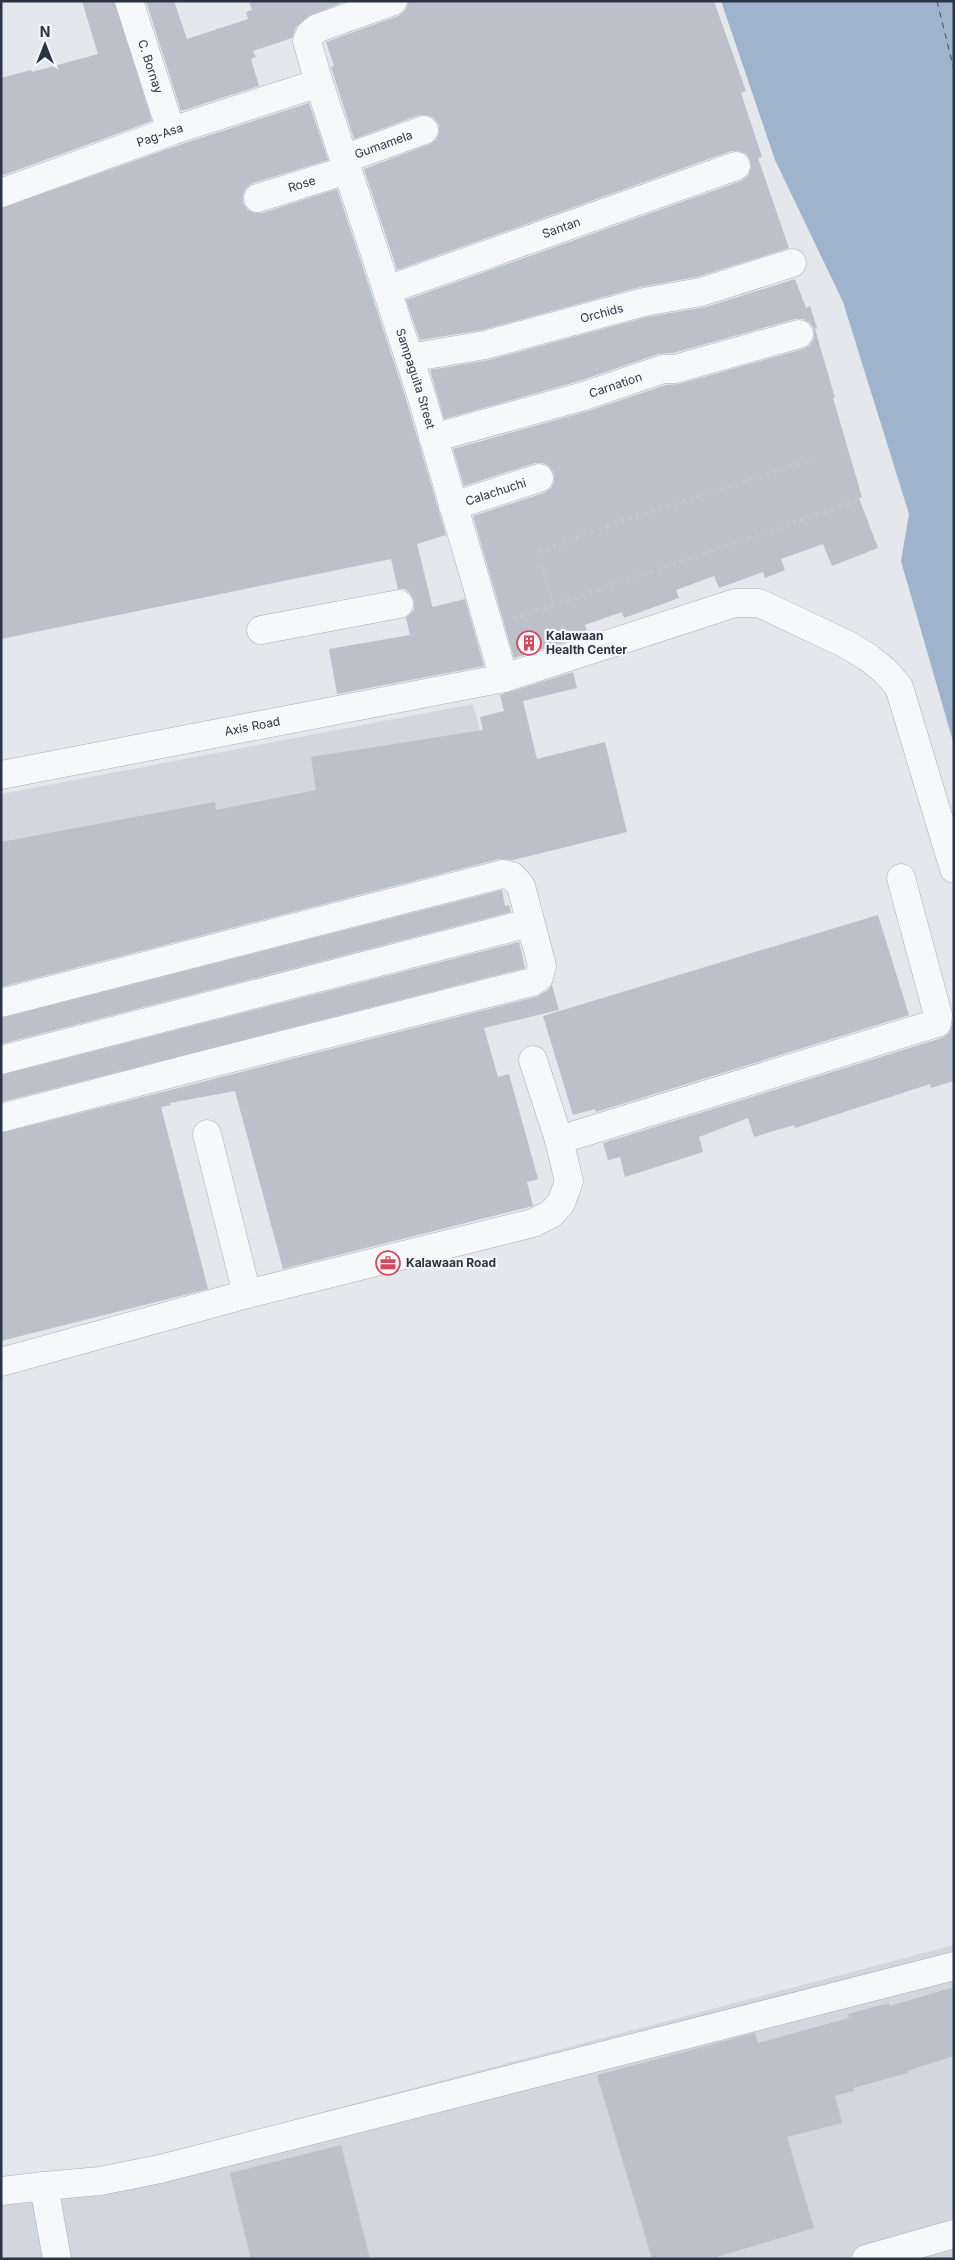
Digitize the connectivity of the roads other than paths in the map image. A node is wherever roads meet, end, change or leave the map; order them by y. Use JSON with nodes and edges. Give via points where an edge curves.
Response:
{"nodes":[{"id":1,"x":129,"y":1,"type":"edge"},
{"id":2,"x":393,"y":1,"type":"edge"},
{"id":3,"x":319,"y":83,"type":"junction"},
{"id":4,"x":424,"y":130,"type":"dead end"},
{"id":5,"x":171,"y":131,"type":"junction"},
{"id":6,"x":346,"y":164,"type":"junction"},
{"id":7,"x":736,"y":166,"type":"dead end"},
{"id":8,"x":1,"y":193,"type":"edge"},
{"id":9,"x":258,"y":198,"type":"dead end"},
{"id":10,"x":792,"y":263,"type":"dead end"},
{"id":11,"x":386,"y":290,"type":"junction"},
{"id":12,"x":799,"y":334,"type":"dead end"},
{"id":13,"x":409,"y":358,"type":"junction"},
{"id":14,"x":433,"y":438,"type":"junction"},
{"id":15,"x":539,"y":478,"type":"dead end"},
{"id":16,"x":453,"y":506,"type":"junction"},
{"id":17,"x":399,"y":604,"type":"dead end"},
{"id":18,"x":261,"y":630,"type":"dead end"},
{"id":19,"x":504,"y":678,"type":"junction"},
{"id":20,"x":1,"y":775,"type":"edge"},
{"id":21,"x":954,"y":869,"type":"edge"},
{"id":22,"x":901,"y":878,"type":"dead end"},
{"id":23,"x":529,"y":923,"type":"junction"},
{"id":24,"x":1,"y":1002,"type":"edge"},
{"id":25,"x":1,"y":1060,"type":"edge"},
{"id":26,"x":533,"y":1060,"type":"dead end"},
{"id":27,"x":1,"y":1118,"type":"edge"},
{"id":28,"x":207,"y":1134,"type":"dead end"},
{"id":29,"x":559,"y":1140,"type":"junction"},
{"id":30,"x":247,"y":1294,"type":"junction"},
{"id":31,"x":1,"y":1362,"type":"edge"},
{"id":32,"x":954,"y":1966,"type":"edge"},
{"id":33,"x":44,"y":2186,"type":"junction"},
{"id":34,"x":1,"y":2191,"type":"edge"},
{"id":35,"x":954,"y":2234,"type":"edge"},
{"id":36,"x":57,"y":2259,"type":"edge"},
{"id":37,"x":866,"y":2259,"type":"edge"}],
"edges":[{"from":1,"to":5,"type":"street","name":"C. Bornay"},
{"from":2,"to":3,"type":"street","name":"Sampaguita Street","via":[[368,8],[310,34],[307,41]]},
{"from":3,"to":5,"type":"street","name":"Pag-Asa"},
{"from":3,"to":6,"type":"street","name":"Sampaguita Street"},
{"from":4,"to":6,"type":"street","name":"Gumamela"},
{"from":5,"to":8,"type":"street","name":"Pag-Asa"},
{"from":6,"to":9,"type":"street","name":"Rose"},
{"from":6,"to":11,"type":"street","name":"Sampaguita Street"},
{"from":7,"to":11,"type":"street","name":"Santan"},
{"from":10,"to":13,"type":"street","name":"Orchids","via":[[700,292],[644,302],[486,345]]},
{"from":11,"to":13,"type":"street","name":"Sampaguita Street"},
{"from":12,"to":14,"type":"street","name":"Carnation","via":[[675,369],[663,368],[584,396]]},
{"from":13,"to":14,"type":"street","name":"Sampaguita Street"},
{"from":14,"to":16,"type":"street","name":"Sampaguita Street"},
{"from":15,"to":16,"type":"street","name":"Calachuchi"},
{"from":16,"to":19,"type":"street","name":"Sampaguita Street"},
{"from":17,"to":18,"type":"street"},
{"from":19,"to":20,"type":"street","name":"Axis Road"},
{"from":19,"to":21,"type":"street","name":"Axis Road","via":[[735,603],[759,603],[869,658],[899,687]]},
{"from":22,"to":29,"type":"street","via":[[938,1016],[937,1023]]},
{"from":23,"to":24,"type":"street","via":[[521,886],[512,876],[503,874]]},
{"from":23,"to":25,"type":"street"},
{"from":23,"to":27,"type":"street","via":[[542,966],[539,977],[532,982]]},
{"from":26,"to":29,"type":"street"},
{"from":28,"to":30,"type":"street"},
{"from":29,"to":30,"type":"street","via":[[569,1181],[561,1203],[551,1214],[533,1223]]},
{"from":30,"to":31,"type":"street"},
{"from":32,"to":33,"type":"street","via":[[160,2169],[100,2181]]},
{"from":33,"to":34,"type":"street"},
{"from":33,"to":36,"type":"street"},
{"from":35,"to":37,"type":"street"}]}
